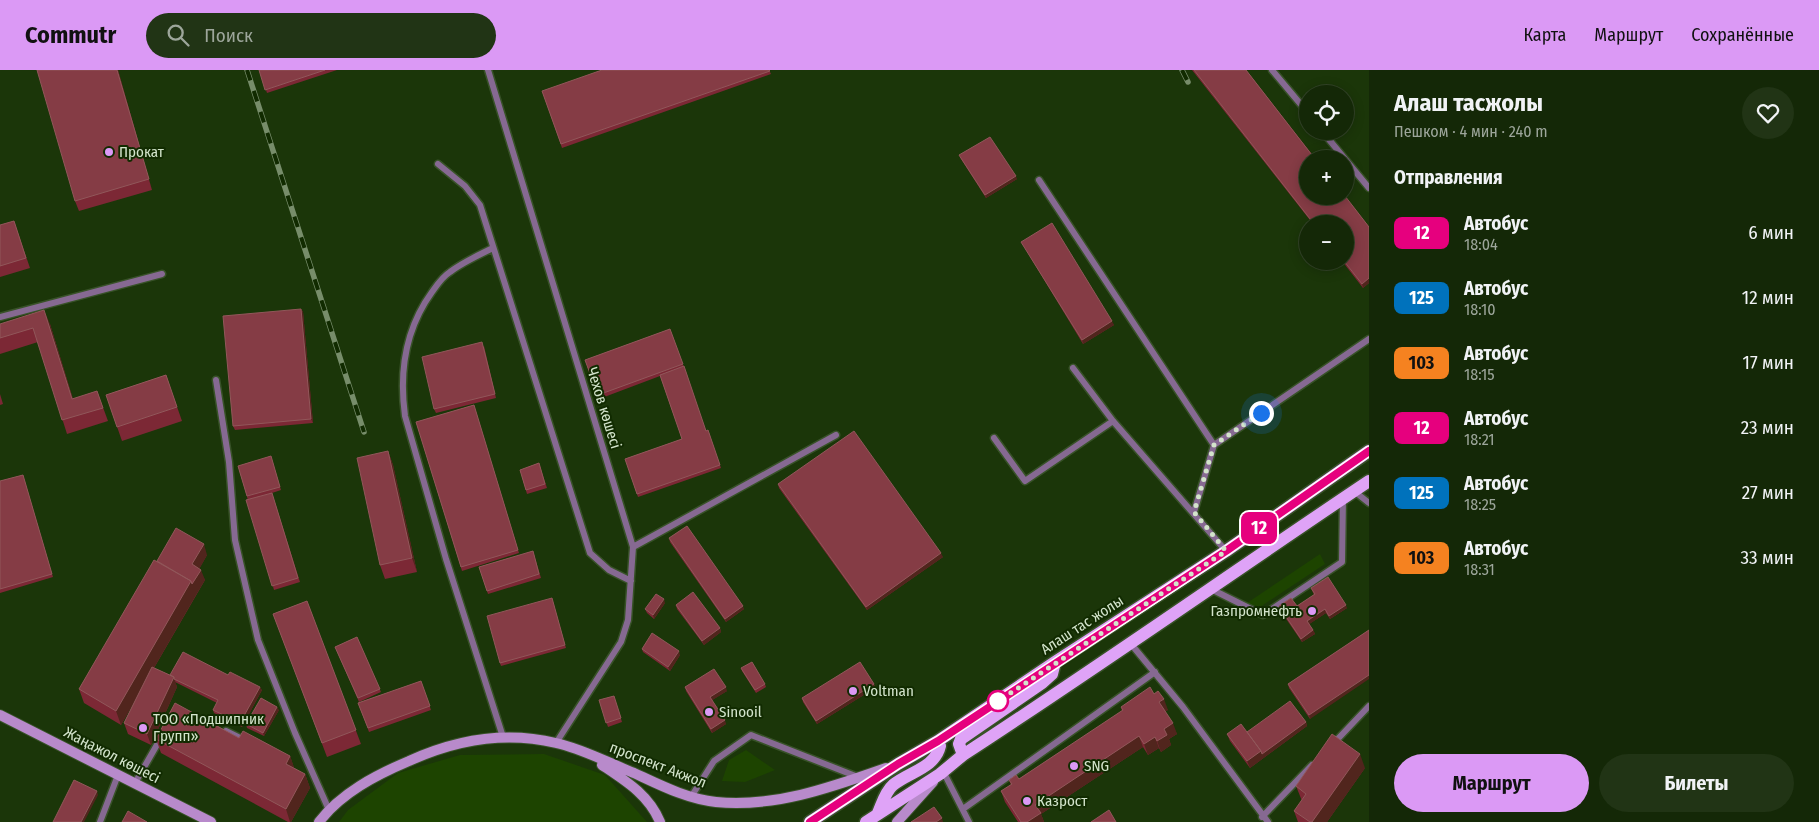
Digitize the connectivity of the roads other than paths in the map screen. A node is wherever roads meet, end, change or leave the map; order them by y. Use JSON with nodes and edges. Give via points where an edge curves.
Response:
{"nodes":[{"id":1,"x":488,"y":70,"type":"edge"},
{"id":2,"x":1272,"y":70,"type":"edge"},
{"id":3,"x":1299,"y":102,"type":"edge"},
{"id":4,"x":1329,"y":140,"type":"edge"},
{"id":5,"x":1338,"y":150,"type":"edge"},
{"id":6,"x":438,"y":164,"type":"dead end"},
{"id":7,"x":1354,"y":170,"type":"edge"},
{"id":8,"x":1038,"y":180,"type":"dead end"},
{"id":9,"x":1369,"y":188,"type":"edge"},
{"id":10,"x":493,"y":248,"type":"junction"},
{"id":11,"x":162,"y":274,"type":"dead end"},
{"id":12,"x":0,"y":317,"type":"edge"},
{"id":13,"x":1369,"y":339,"type":"edge"},
{"id":14,"x":1073,"y":368,"type":"dead end"},
{"id":15,"x":216,"y":380,"type":"dead end"},
{"id":16,"x":1113,"y":421,"type":"junction"},
{"id":17,"x":836,"y":435,"type":"dead end"},
{"id":18,"x":994,"y":438,"type":"dead end"},
{"id":19,"x":1214,"y":445,"type":"junction"},
{"id":20,"x":1369,"y":451,"type":"edge"},
{"id":21,"x":1369,"y":481,"type":"edge"},
{"id":22,"x":1354,"y":491,"type":"junction"},
{"id":23,"x":1343,"y":498,"type":"junction"},
{"id":24,"x":1369,"y":503,"type":"edge"},
{"id":25,"x":1194,"y":512,"type":"junction"},
{"id":26,"x":633,"y":547,"type":"junction"},
{"id":27,"x":1226,"y":551,"type":"junction"},
{"id":28,"x":632,"y":581,"type":"junction"},
{"id":29,"x":1210,"y":588,"type":"junction"},
{"id":30,"x":1131,"y":644,"type":"junction"},
{"id":31,"x":1055,"y":662,"type":"junction"},
{"id":32,"x":1155,"y":672,"type":"junction"},
{"id":33,"x":1369,"y":706,"type":"edge"},
{"id":34,"x":0,"y":715,"type":"edge"},
{"id":35,"x":216,"y":726,"type":"edge"},
{"id":36,"x":165,"y":730,"type":"edge"},
{"id":37,"x":503,"y":736,"type":"junction"},
{"id":38,"x":938,"y":741,"type":"junction"},
{"id":39,"x":556,"y":743,"type":"junction"},
{"id":40,"x":255,"y":745,"type":"edge"},
{"id":41,"x":1329,"y":748,"type":"edge"},
{"id":42,"x":583,"y":752,"type":"junction"},
{"id":43,"x":963,"y":755,"type":"junction"},
{"id":44,"x":1316,"y":762,"type":"edge"},
{"id":45,"x":898,"y":764,"type":"junction"},
{"id":46,"x":942,"y":773,"type":"junction"},
{"id":47,"x":118,"y":775,"type":"junction"},
{"id":48,"x":860,"y":777,"type":"junction"},
{"id":49,"x":135,"y":783,"type":"junction"},
{"id":50,"x":691,"y":797,"type":"junction"},
{"id":51,"x":963,"y":809,"type":"junction"},
{"id":52,"x":328,"y":810,"type":"junction"},
{"id":53,"x":878,"y":814,"type":"junction"},
{"id":54,"x":1262,"y":817,"type":"junction"},
{"id":55,"x":100,"y":822,"type":"edge"},
{"id":56,"x":211,"y":822,"type":"edge"},
{"id":57,"x":319,"y":822,"type":"edge"},
{"id":58,"x":660,"y":822,"type":"edge"},
{"id":59,"x":810,"y":822,"type":"edge"},
{"id":60,"x":866,"y":822,"type":"edge"},
{"id":61,"x":896,"y":822,"type":"edge"},
{"id":62,"x":969,"y":822,"type":"edge"},
{"id":63,"x":1268,"y":822,"type":"edge"}],
"edges":[{"from":1,"to":26,"type":"lane","name":"Чехов көшесі"},
{"from":2,"to":3,"type":"lane"},
{"from":4,"to":5,"type":"lane"},
{"from":6,"to":10,"type":"lane","via":[[465,186],[480,205]]},
{"from":7,"to":9,"type":"lane"},
{"from":8,"to":19,"type":"lane"},
{"from":10,"to":28,"type":"lane","via":[[590,553],[609,570]]},
{"from":10,"to":37,"type":"lane","via":[[449,272],[424,302],[412,326],[402,394],[405,416],[446,559]]},
{"from":11,"to":12,"type":"lane"},
{"from":13,"to":19,"type":"lane"},
{"from":14,"to":16,"type":"lane"},
{"from":15,"to":52,"type":"lane","via":[[229,462],[235,540],[258,640]]},
{"from":16,"to":18,"type":"lane","via":[[1025,481]]},
{"from":16,"to":25,"type":"lane"},
{"from":17,"to":26,"type":"lane"},
{"from":19,"to":25,"type":"lane"},
{"from":20,"to":27,"type":"main road","name":"Алаш тас жолы"},
{"from":21,"to":22,"type":"main road"},
{"from":22,"to":23,"type":"main road"},
{"from":22,"to":24,"type":"lane"},
{"from":23,"to":29,"type":"main road"},
{"from":23,"to":29,"type":"lane","via":[[1342,562],[1263,616]]},
{"from":25,"to":27,"type":"lane"},
{"from":26,"to":28,"type":"lane","name":"Чехов көшесі"},
{"from":27,"to":31,"type":"main road","name":"Алаш тас жолы"},
{"from":28,"to":39,"type":"lane","name":"Чехов көшесі","via":[[628,620],[621,642]]},
{"from":29,"to":30,"type":"main road"},
{"from":30,"to":32,"type":"lane"},
{"from":30,"to":43,"type":"main road"},
{"from":31,"to":38,"type":"main road","name":"Алаш тас жолы"},
{"from":31,"to":43,"type":"main road","via":[[1052,674],[1042,683],[961,739],[959,744]]},
{"from":32,"to":51,"type":"lane"},
{"from":32,"to":54,"type":"lane","via":[[1184,707]]},
{"from":33,"to":41,"type":"lane"},
{"from":34,"to":47,"type":"main road","name":"Жаңажол көшесі"},
{"from":35,"to":40,"type":"lane"},
{"from":36,"to":49,"type":"lane"},
{"from":37,"to":39,"type":"main road","name":"проспект Акжол"},
{"from":37,"to":52,"type":"main road","name":"проспект Акжол","via":[[432,750],[390,769],[352,791]]},
{"from":38,"to":45,"type":"main road","name":"Алаш тас жолы"},
{"from":38,"to":53,"type":"main road","via":[[940,746],[935,759],[892,786]]},
{"from":39,"to":42,"type":"main road","name":"проспект Акжол"},
{"from":42,"to":50,"type":"main road","name":"проспект Акжол"},
{"from":42,"to":58,"type":"main road","name":"проспект Акжол","via":[[643,795],[656,810]]},
{"from":43,"to":46,"type":"main road"},
{"from":44,"to":54,"type":"lane"},
{"from":45,"to":48,"type":"main road","name":"проспект Акжол"},
{"from":45,"to":59,"type":"main road","name":"Алаш тас жолы"},
{"from":46,"to":51,"type":"lane"},
{"from":46,"to":53,"type":"main road"},
{"from":46,"to":61,"type":"main road"},
{"from":47,"to":49,"type":"main road","name":"Жаңажол көшесі"},
{"from":47,"to":55,"type":"lane"},
{"from":48,"to":50,"type":"main road","name":"проспект Акжол","via":[[768,801],[715,802]]},
{"from":48,"to":50,"type":"lane","via":[[751,735],[714,762]]},
{"from":49,"to":56,"type":"main road","name":"Жаңажол көшесі"},
{"from":51,"to":62,"type":"lane"},
{"from":52,"to":57,"type":"main road","name":"проспект Акжол"},
{"from":53,"to":60,"type":"main road"},
{"from":54,"to":63,"type":"lane"}]}
